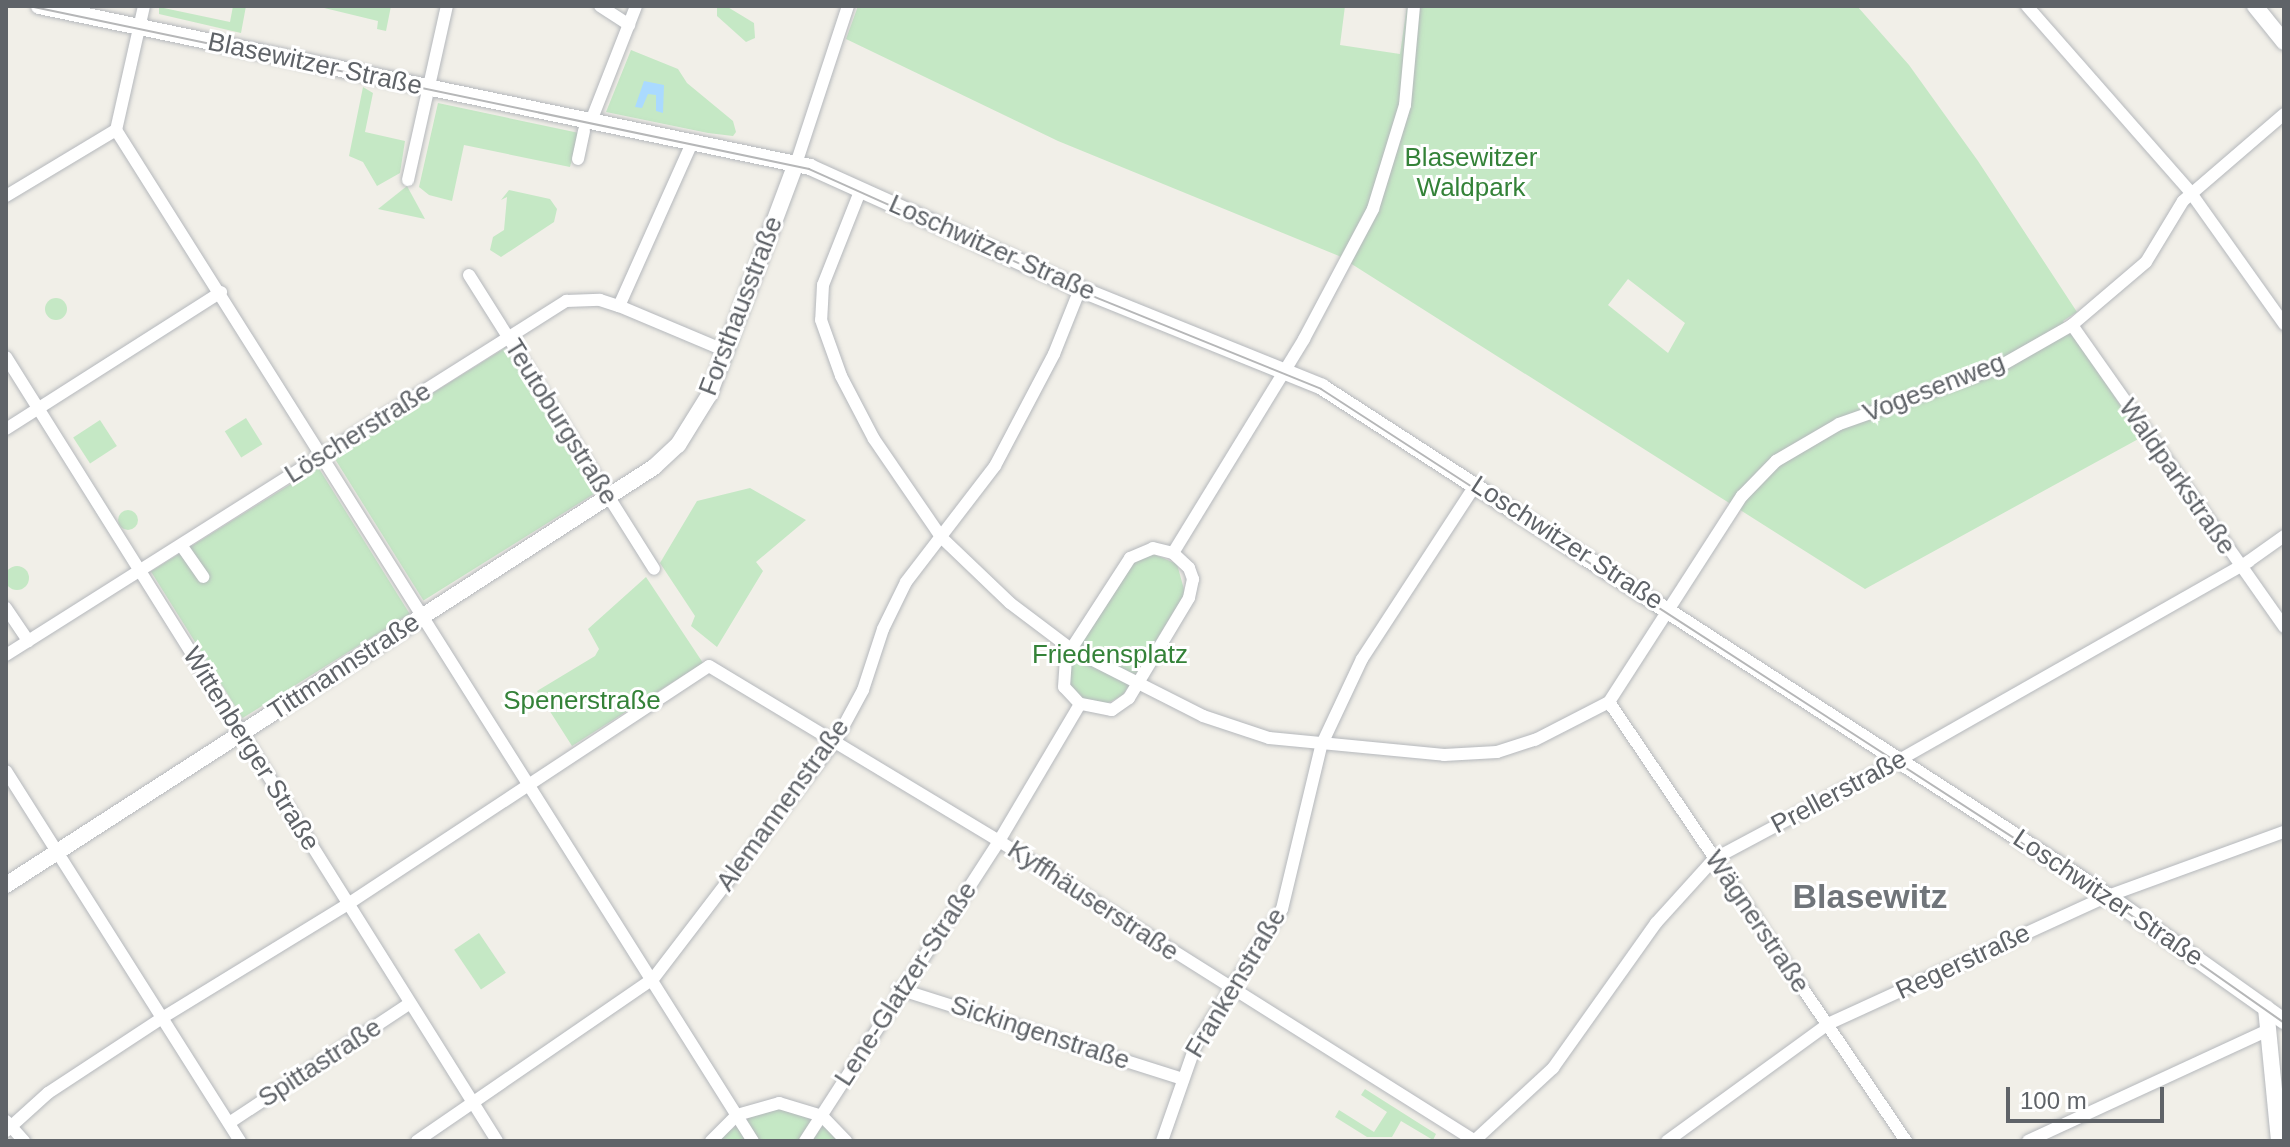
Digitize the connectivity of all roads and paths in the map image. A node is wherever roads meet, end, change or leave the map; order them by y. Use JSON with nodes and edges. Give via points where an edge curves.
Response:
{"nodes":[{"id":1,"x":39,"y":6,"type":"edge"},
{"id":2,"x":144,"y":6,"type":"edge"},
{"id":3,"x":447,"y":6,"type":"edge"},
{"id":4,"x":600,"y":6,"type":"edge"},
{"id":5,"x":636,"y":6,"type":"edge"},
{"id":6,"x":848,"y":6,"type":"edge"},
{"id":7,"x":1414,"y":6,"type":"edge"},
{"id":8,"x":2027,"y":6,"type":"edge"},
{"id":9,"x":2255,"y":6,"type":"edge"},
{"id":10,"x":629,"y":25,"type":"junction"},
{"id":11,"x":139,"y":27,"type":"junction"},
{"id":12,"x":2284,"y":42,"type":"edge"},
{"id":13,"x":429,"y":88,"type":"junction"},
{"id":14,"x":2284,"y":114,"type":"edge"},
{"id":15,"x":587,"y":126,"type":"junction"},
{"id":16,"x":116,"y":130,"type":"junction"},
{"id":17,"x":692,"y":143,"type":"junction"},
{"id":18,"x":578,"y":159,"type":"dead end"},
{"id":19,"x":796,"y":164,"type":"junction"},
{"id":20,"x":408,"y":180,"type":"dead end"},
{"id":21,"x":861,"y":189,"type":"junction"},
{"id":22,"x":2191,"y":193,"type":"junction"},
{"id":23,"x":6,"y":196,"type":"edge"},
{"id":24,"x":469,"y":275,"type":"dead end"},
{"id":25,"x":1080,"y":289,"type":"junction"},
{"id":26,"x":221,"y":292,"type":"junction"},
{"id":27,"x":619,"y":306,"type":"junction"},
{"id":28,"x":2284,"y":324,"type":"edge"},
{"id":29,"x":2072,"y":325,"type":"junction"},
{"id":30,"x":508,"y":337,"type":"junction"},
{"id":31,"x":726,"y":351,"type":"junction"},
{"id":32,"x":6,"y":357,"type":"edge"},
{"id":33,"x":1284,"y":372,"type":"junction"},
{"id":34,"x":38,"y":409,"type":"junction"},
{"id":35,"x":6,"y":429,"type":"edge"},
{"id":36,"x":678,"y":445,"type":"joint"},
{"id":37,"x":322,"y":454,"type":"junction"},
{"id":38,"x":1476,"y":484,"type":"junction"},
{"id":39,"x":609,"y":498,"type":"junction"},
{"id":40,"x":2284,"y":536,"type":"edge"},
{"id":41,"x":941,"y":537,"type":"junction"},
{"id":42,"x":181,"y":545,"type":"junction"},
{"id":43,"x":1173,"y":553,"type":"junction"},
{"id":44,"x":2239,"y":565,"type":"junction"},
{"id":45,"x":654,"y":569,"type":"dead end"},
{"id":46,"x":140,"y":570,"type":"junction"},
{"id":47,"x":203,"y":577,"type":"dead end"},
{"id":48,"x":6,"y":608,"type":"edge"},
{"id":49,"x":1669,"y":609,"type":"junction"},
{"id":50,"x":425,"y":614,"type":"junction"},
{"id":51,"x":2284,"y":627,"type":"edge"},
{"id":52,"x":28,"y":641,"type":"junction"},
{"id":53,"x":1071,"y":649,"type":"junction"},
{"id":54,"x":6,"y":655,"type":"edge"},
{"id":55,"x":1136,"y":686,"type":"junction"},
{"id":56,"x":1609,"y":702,"type":"junction"},
{"id":57,"x":1080,"y":704,"type":"junction"},
{"id":58,"x":241,"y":734,"type":"junction"},
{"id":59,"x":836,"y":740,"type":"junction"},
{"id":60,"x":1321,"y":746,"type":"junction"},
{"id":61,"x":1899,"y":760,"type":"junction"},
{"id":62,"x":6,"y":771,"type":"edge"},
{"id":63,"x":528,"y":784,"type":"junction"},
{"id":64,"x":2284,"y":832,"type":"edge"},
{"id":65,"x":999,"y":841,"type":"junction"},
{"id":66,"x":57,"y":851,"type":"junction"},
{"id":67,"x":1714,"y":859,"type":"junction"},
{"id":68,"x":6,"y":885,"type":"edge"},
{"id":69,"x":2108,"y":896,"type":"junction"},
{"id":70,"x":348,"y":904,"type":"junction"},
{"id":71,"x":653,"y":979,"type":"junction"},
{"id":72,"x":899,"y":989,"type":"junction"},
{"id":73,"x":1231,"y":990,"type":"junction"},
{"id":74,"x":410,"y":1003,"type":"junction"},
{"id":75,"x":2266,"y":1008,"type":"junction"},
{"id":76,"x":162,"y":1018,"type":"junction"},
{"id":77,"x":2284,"y":1021,"type":"edge"},
{"id":78,"x":1828,"y":1024,"type":"junction"},
{"id":79,"x":2268,"y":1030,"type":"junction"},
{"id":80,"x":2278,"y":1060,"type":"edge"},
{"id":81,"x":1180,"y":1078,"type":"junction"},
{"id":82,"x":473,"y":1103,"type":"junction"},
{"id":83,"x":737,"y":1115,"type":"junction"},
{"id":84,"x":822,"y":1116,"type":"junction"},
{"id":85,"x":229,"y":1123,"type":"junction"},
{"id":86,"x":8,"y":1126,"type":"edge"},
{"id":87,"x":24,"y":1141,"type":"edge"},
{"id":88,"x":240,"y":1141,"type":"edge"},
{"id":89,"x":417,"y":1141,"type":"edge"},
{"id":90,"x":497,"y":1141,"type":"edge"},
{"id":91,"x":711,"y":1141,"type":"edge"},
{"id":92,"x":753,"y":1141,"type":"edge"},
{"id":93,"x":805,"y":1141,"type":"edge"},
{"id":94,"x":846,"y":1141,"type":"edge"},
{"id":95,"x":1162,"y":1141,"type":"edge"},
{"id":96,"x":1474,"y":1141,"type":"edge"},
{"id":97,"x":1667,"y":1141,"type":"edge"},
{"id":98,"x":1906,"y":1141,"type":"edge"},
{"id":99,"x":2028,"y":1141,"type":"edge"},
{"id":100,"x":2279,"y":1141,"type":"edge"}],
"edges":[{"from":1,"to":11,"type":"street","name":"Blasewitzer Straße"},
{"from":2,"to":11,"type":"street"},
{"from":3,"to":13,"type":"street"},
{"from":4,"to":10,"type":"street"},
{"from":5,"to":10,"type":"street"},
{"from":6,"to":19,"type":"street"},
{"from":7,"to":33,"type":"street","via":[[1405,105],[1383,182],[1349,259]]},
{"from":8,"to":22,"type":"street"},
{"from":9,"to":12,"type":"street"},
{"from":10,"to":15,"type":"street"},
{"from":11,"to":13,"type":"street","name":"Blasewitzer Straße"},
{"from":11,"to":16,"type":"street"},
{"from":13,"to":15,"type":"street","name":"Blasewitzer Straße"},
{"from":13,"to":20,"type":"street"},
{"from":14,"to":22,"type":"street","name":"Vogesenweg"},
{"from":15,"to":17,"type":"street","name":"Blasewitzer Straße"},
{"from":15,"to":18,"type":"street"},
{"from":16,"to":23,"type":"street"},
{"from":16,"to":26,"type":"street"},
{"from":17,"to":19,"type":"street","name":"Loschwitzer Straße"},
{"from":17,"to":27,"type":"street"},
{"from":19,"to":21,"type":"street","name":"Loschwitzer Straße"},
{"from":19,"to":31,"type":"street","name":"Forsthausstraße"},
{"from":21,"to":25,"type":"street","name":"Loschwitzer Straße"},
{"from":21,"to":41,"type":"street","via":[[823,285],[821,320],[841,376],[874,439]]},
{"from":22,"to":28,"type":"street"},
{"from":22,"to":29,"type":"street","name":"Vogesenweg","via":[[2146,262]]},
{"from":24,"to":30,"type":"street","name":"Teutoburgstraße"},
{"from":25,"to":33,"type":"street","name":"Loschwitzer Straße"},
{"from":25,"to":41,"type":"street","name":"Alemannenstraße","via":[[1054,354],[995,466]]},
{"from":26,"to":34,"type":"street"},
{"from":26,"to":37,"type":"street"},
{"from":27,"to":30,"type":"street","name":"Löscherstraße","via":[[600,300],[566,301]]},
{"from":27,"to":31,"type":"street","name":"Löscherstraße"},
{"from":29,"to":44,"type":"street","name":"Waldparkstraße"},
{"from":29,"to":49,"type":"street","name":"Vogesenweg","via":[[1995,369],[1839,424],[1776,461],[1742,496]]},
{"from":30,"to":37,"type":"street","name":"Löscherstraße"},
{"from":30,"to":39,"type":"street","name":"Teutoburgstraße"},
{"from":31,"to":36,"type":"street","name":"Forsthausstraße","via":[[709,395]]},
{"from":32,"to":34,"type":"street","name":"Wittenberger Straße"},
{"from":33,"to":38,"type":"street","name":"Loschwitzer Straße","via":[[1336,394]]},
{"from":33,"to":43,"type":"street"},
{"from":34,"to":35,"type":"street"},
{"from":34,"to":46,"type":"street","name":"Wittenberger Straße"},
{"from":36,"to":39,"type":"street","name":"Tittmannstraße"},
{"from":37,"to":42,"type":"street","name":"Löscherstraße"},
{"from":37,"to":50,"type":"street"},
{"from":38,"to":49,"type":"street","name":"Loschwitzer Straße"},
{"from":38,"to":60,"type":"street","name":"Frankenstraße","via":[[1362,659]]},
{"from":39,"to":45,"type":"street","name":"Teutoburgstraße"},
{"from":39,"to":50,"type":"street","name":"Tittmannstraße"},
{"from":40,"to":44,"type":"street","name":"Prellerstraße"},
{"from":41,"to":53,"type":"street","via":[[1010,603]]},
{"from":41,"to":59,"type":"street","name":"Alemannenstraße","via":[[906,582],[863,690]]},
{"from":42,"to":46,"type":"street","name":"Löscherstraße"},
{"from":42,"to":47,"type":"street"},
{"from":43,"to":53,"type":"street","via":[[1153,548],[1130,558]]},
{"from":43,"to":55,"type":"street","via":[[1189,568],[1193,589]]},
{"from":44,"to":51,"type":"street","name":"Waldparkstraße"},
{"from":44,"to":61,"type":"street","name":"Prellerstraße"},
{"from":46,"to":52,"type":"street","name":"Löscherstraße"},
{"from":46,"to":58,"type":"street","name":"Wittenberger Straße"},
{"from":48,"to":52,"type":"street"},
{"from":49,"to":56,"type":"street","name":"Vogesenweg"},
{"from":49,"to":61,"type":"street","name":"Loschwitzer Straße"},
{"from":50,"to":58,"type":"street","name":"Tittmannstraße"},
{"from":50,"to":63,"type":"street"},
{"from":52,"to":54,"type":"street","name":"Löscherstraße"},
{"from":53,"to":55,"type":"street"},
{"from":53,"to":57,"type":"street","via":[[1063,668],[1064,687]]},
{"from":55,"to":57,"type":"street","via":[[1112,710]]},
{"from":55,"to":60,"type":"street","via":[[1269,738]]},
{"from":56,"to":60,"type":"street","via":[[1566,727],[1497,752],[1444,755]]},
{"from":56,"to":67,"type":"street","name":"Wägnerstraße"},
{"from":57,"to":65,"type":"street","name":"Lene-Glatzer-Straße"},
{"from":58,"to":66,"type":"street","name":"Tittmannstraße"},
{"from":58,"to":70,"type":"street","name":"Wittenberger Straße"},
{"from":59,"to":63,"type":"street","name":"Kyffhäuserstraße","via":[[709,666]]},
{"from":59,"to":65,"type":"street","name":"Kyffhäuserstraße"},
{"from":59,"to":71,"type":"street","name":"Alemannenstraße"},
{"from":60,"to":73,"type":"street","name":"Frankenstraße","via":[[1300,818],[1290,890]]},
{"from":61,"to":67,"type":"street","name":"Prellerstraße"},
{"from":61,"to":69,"type":"street","name":"Loschwitzer Straße"},
{"from":62,"to":66,"type":"street"},
{"from":63,"to":70,"type":"street"},
{"from":63,"to":71,"type":"street"},
{"from":64,"to":69,"type":"street","name":"Regerstraße"},
{"from":65,"to":72,"type":"street","name":"Lene-Glatzer-Straße"},
{"from":65,"to":73,"type":"street","name":"Kyffhäuserstraße"},
{"from":66,"to":68,"type":"street","name":"Tittmannstraße"},
{"from":66,"to":76,"type":"street"},
{"from":67,"to":78,"type":"street","name":"Wägnerstraße"},
{"from":67,"to":96,"type":"street","name":"Prellerstraße","via":[[1656,923],[1553,1068]]},
{"from":69,"to":75,"type":"street","name":"Loschwitzer Straße"},
{"from":69,"to":78,"type":"street","name":"Regerstraße"},
{"from":70,"to":74,"type":"street","name":"Wittenberger Straße"},
{"from":70,"to":76,"type":"street"},
{"from":71,"to":82,"type":"street","name":"Alemannenstraße"},
{"from":71,"to":83,"type":"street"},
{"from":72,"to":81,"type":"street","name":"Sickingenstraße"},
{"from":72,"to":84,"type":"street","name":"Lene-Glatzer-Straße"},
{"from":73,"to":81,"type":"street","name":"Frankenstraße"},
{"from":73,"to":96,"type":"street","name":"Kyffhäuserstraße"},
{"from":74,"to":82,"type":"street","name":"Wittenberger Straße"},
{"from":74,"to":85,"type":"street","name":"Spittastraße"},
{"from":75,"to":77,"type":"street","name":"Loschwitzer Straße"},
{"from":75,"to":79,"type":"street"},
{"from":76,"to":85,"type":"street"},
{"from":76,"to":86,"type":"street","via":[[48,1093]]},
{"from":78,"to":97,"type":"street","name":"Regerstraße"},
{"from":78,"to":98,"type":"street","name":"Wägnerstraße"},
{"from":79,"to":80,"type":"street"},
{"from":79,"to":99,"type":"street"},
{"from":80,"to":100,"type":"street"},
{"from":81,"to":95,"type":"street","name":"Frankenstraße"},
{"from":82,"to":89,"type":"street","name":"Alemannenstraße"},
{"from":82,"to":90,"type":"street","name":"Wittenberger Straße"},
{"from":83,"to":84,"type":"street","via":[[779,1103]]},
{"from":83,"to":91,"type":"street"},
{"from":83,"to":92,"type":"street"},
{"from":84,"to":93,"type":"street","name":"Lene-Glatzer-Straße"},
{"from":84,"to":94,"type":"street"},
{"from":85,"to":88,"type":"street"},
{"from":86,"to":87,"type":"street"}]}
